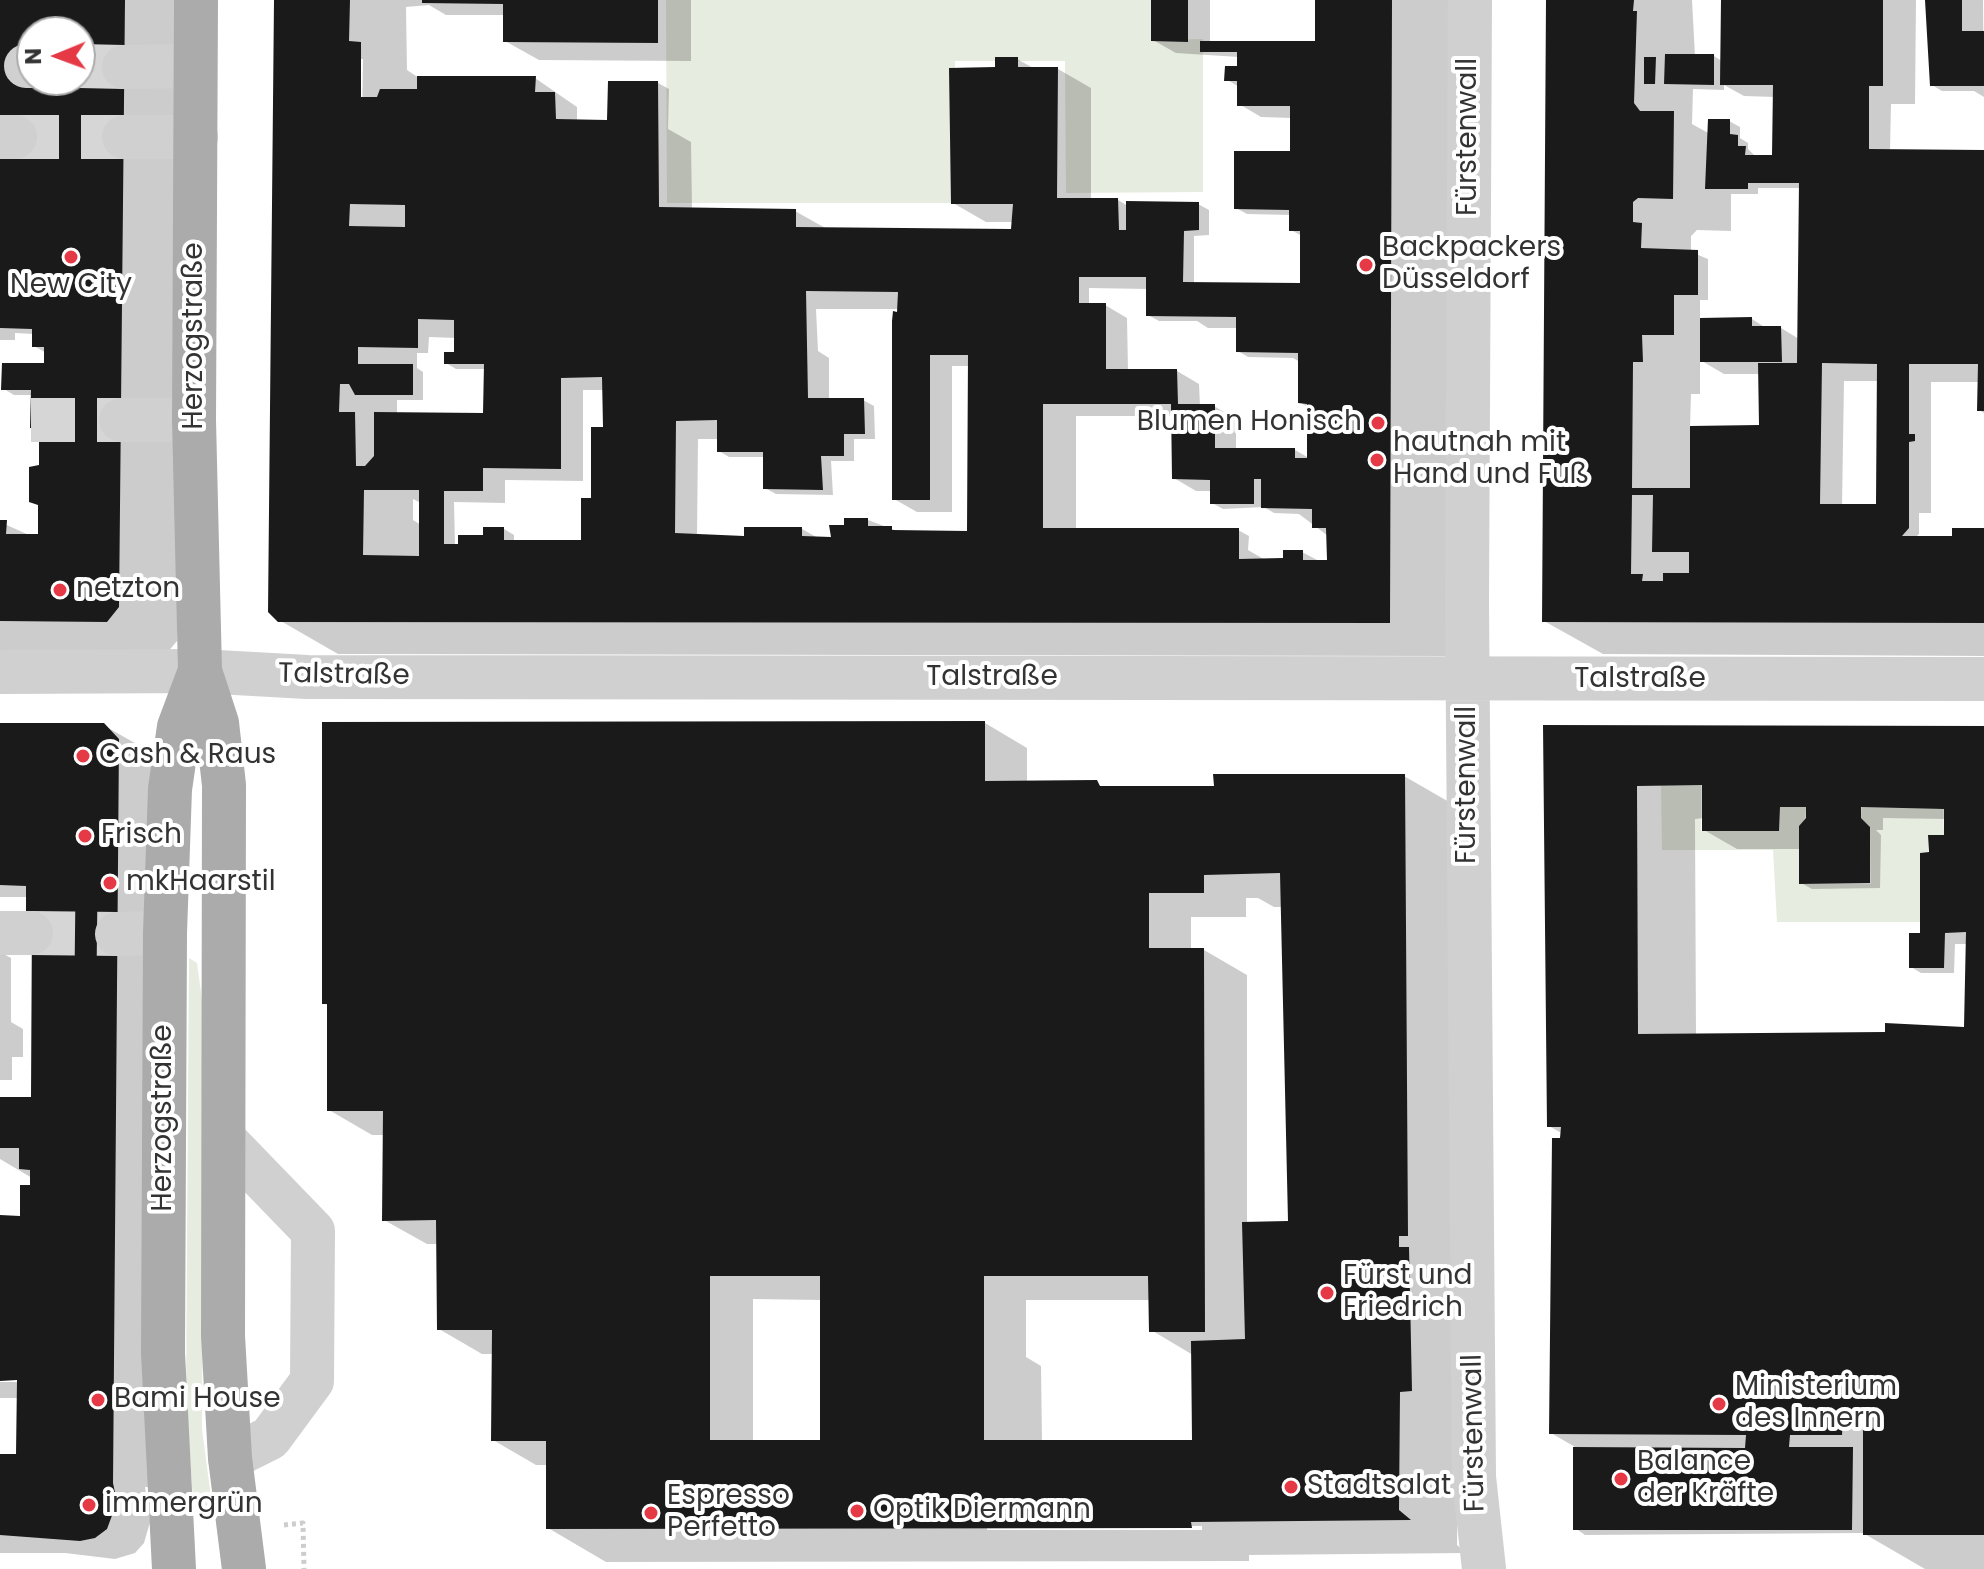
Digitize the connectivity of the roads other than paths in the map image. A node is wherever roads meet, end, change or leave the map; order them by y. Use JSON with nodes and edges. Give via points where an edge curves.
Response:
{"nodes":[{"id":1,"x":196,"y":0,"type":"edge"},
{"id":2,"x":1470,"y":0,"type":"edge"},
{"id":3,"x":195,"y":66,"type":"junction"},
{"id":4,"x":124,"y":67,"type":"tunnel mouth"},
{"id":5,"x":124,"y":137,"type":"tunnel mouth"},
{"id":6,"x":196,"y":137,"type":"junction"},
{"id":7,"x":121,"y":420,"type":"tunnel mouth"},
{"id":8,"x":194,"y":420,"type":"junction"},
{"id":9,"x":200,"y":671,"type":"junction"},
{"id":10,"x":0,"y":672,"type":"edge"},
{"id":11,"x":1984,"y":679,"type":"edge"},
{"id":12,"x":1467,"y":680,"type":"junction"},
{"id":13,"x":165,"y":933,"type":"junction"},
{"id":14,"x":117,"y":934,"type":"tunnel mouth"},
{"id":15,"x":224,"y":1139,"type":"junction"},
{"id":16,"x":230,"y":1458,"type":"junction"},
{"id":17,"x":174,"y":1569,"type":"edge"},
{"id":18,"x":244,"y":1569,"type":"edge"},
{"id":19,"x":1484,"y":1569,"type":"edge"}],
"edges":[{"from":1,"to":3,"type":"main road","name":"Herzogstraße"},
{"from":2,"to":12,"type":"street","name":"Fürstenwall"},
{"from":3,"to":4,"type":"street"},
{"from":3,"to":6,"type":"main road","name":"Herzogstraße"},
{"from":5,"to":6,"type":"street"},
{"from":6,"to":8,"type":"main road","name":"Herzogstraße"},
{"from":7,"to":8,"type":"street"},
{"from":8,"to":9,"type":"main road","name":"Herzogstraße"},
{"from":9,"to":10,"type":"street","name":"Talstraße"},
{"from":9,"to":12,"type":"street","name":"Talstraße","via":[[307,677]]},
{"from":9,"to":13,"type":"main road","name":"Herzogstraße","via":[[179,727],[170,789]]},
{"from":9,"to":15,"type":"main road","name":"Herzogstraße","via":[[217,723],[224,785]]},
{"from":11,"to":12,"type":"street","name":"Talstraße"},
{"from":12,"to":19,"type":"street","name":"Fürstenwall","via":[[1474,1477]]},
{"from":13,"to":14,"type":"street"},
{"from":13,"to":17,"type":"main road","name":"Herzogstraße","via":[[163,1353]]},
{"from":15,"to":16,"type":"main road","name":"Herzogstraße"},
{"from":15,"to":16,"type":"street","via":[[313,1231],[312,1381],[270,1438]]},
{"from":16,"to":18,"type":"main road","name":"Herzogstraße"}]}
